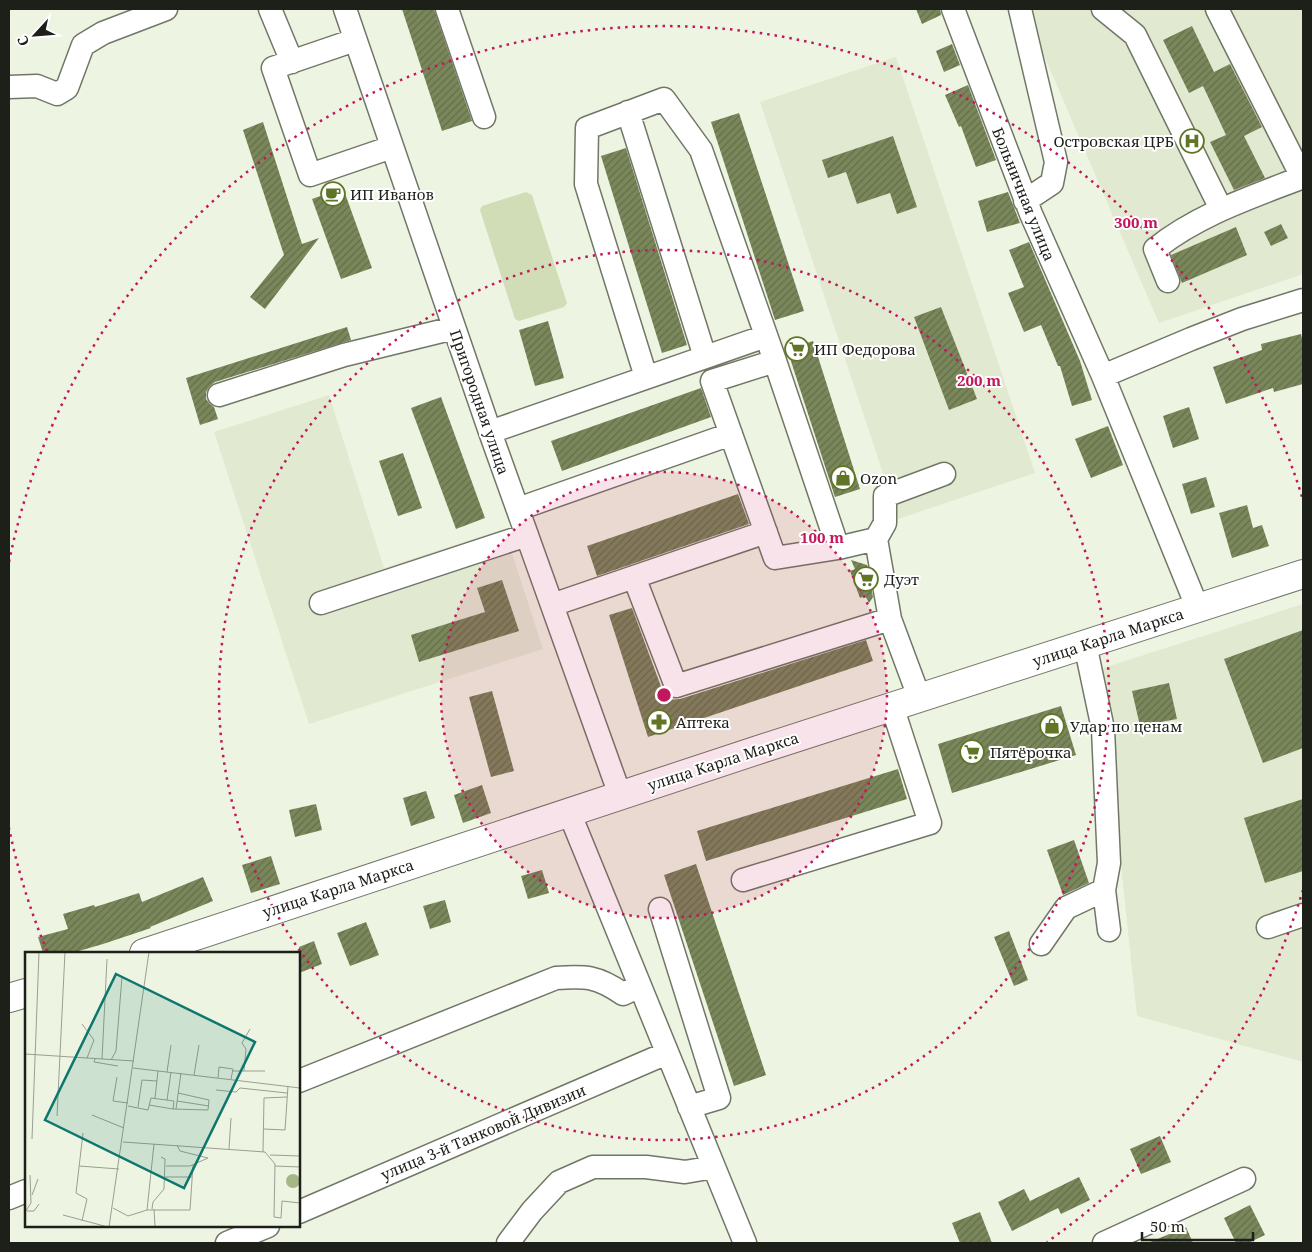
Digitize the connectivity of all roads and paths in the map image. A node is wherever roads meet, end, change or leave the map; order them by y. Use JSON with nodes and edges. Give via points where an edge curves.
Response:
{"nodes":[{"id":1,"x":166,"y":9,"type":"edge"},
{"id":2,"x":270,"y":9,"type":"edge"},
{"id":3,"x":345,"y":9,"type":"edge"},
{"id":4,"x":447,"y":9,"type":"edge"},
{"id":5,"x":953,"y":9,"type":"edge"},
{"id":6,"x":1020,"y":9,"type":"edge"},
{"id":7,"x":1217,"y":9,"type":"edge"},
{"id":8,"x":1116,"y":12,"type":"edge"},
{"id":9,"x":355,"y":40,"type":"junction"},
{"id":10,"x":292,"y":62,"type":"junction"},
{"id":11,"x":9,"y":87,"type":"edge"},
{"id":12,"x":628,"y":112,"type":"junction"},
{"id":13,"x":484,"y":117,"type":"dead end"},
{"id":14,"x":392,"y":146,"type":"junction"},
{"id":15,"x":1303,"y":177,"type":"edge"},
{"id":16,"x":1026,"y":201,"type":"junction"},
{"id":17,"x":1220,"y":209,"type":"junction"},
{"id":18,"x":1168,"y":281,"type":"dead end"},
{"id":19,"x":1303,"y":300,"type":"edge"},
{"id":20,"x":454,"y":328,"type":"junction"},
{"id":21,"x":766,"y":336,"type":"junction"},
{"id":22,"x":705,"y":356,"type":"junction"},
{"id":23,"x":774,"y":361,"type":"junction"},
{"id":24,"x":1103,"y":376,"type":"junction"},
{"id":25,"x":646,"y":377,"type":"junction"},
{"id":26,"x":218,"y":395,"type":"dead end"},
{"id":27,"x":490,"y":432,"type":"junction"},
{"id":28,"x":731,"y":434,"type":"junction"},
{"id":29,"x":944,"y":474,"type":"dead end"},
{"id":30,"x":518,"y":508,"type":"junction"},
{"id":31,"x":766,"y":532,"type":"junction"},
{"id":32,"x":527,"y":535,"type":"junction"},
{"id":33,"x":876,"y":539,"type":"junction"},
{"id":34,"x":838,"y":548,"type":"junction"},
{"id":35,"x":1303,"y":574,"type":"edge"},
{"id":36,"x":634,"y":576,"type":"junction"},
{"id":37,"x":321,"y":603,"type":"dead end"},
{"id":38,"x":552,"y":605,"type":"junction"},
{"id":39,"x":1198,"y":609,"type":"junction"},
{"id":40,"x":890,"y":619,"type":"junction"},
{"id":41,"x":1085,"y":644,"type":"junction"},
{"id":42,"x":920,"y":698,"type":"junction"},
{"id":43,"x":892,"y":706,"type":"junction"},
{"id":44,"x":620,"y":795,"type":"junction"},
{"id":45,"x":569,"y":812,"type":"junction"},
{"id":46,"x":743,"y":880,"type":"dead end"},
{"id":47,"x":1104,"y":890,"type":"junction"},
{"id":48,"x":660,"y":909,"type":"dead end"},
{"id":49,"x":1303,"y":915,"type":"edge"},
{"id":50,"x":1268,"y":927,"type":"dead end"},
{"id":51,"x":1109,"y":930,"type":"dead end"},
{"id":52,"x":1041,"y":944,"type":"dead end"},
{"id":53,"x":147,"y":952,"type":"edge"},
{"id":54,"x":640,"y":986,"type":"junction"},
{"id":55,"x":25,"y":993,"type":"edge"},
{"id":56,"x":9,"y":998,"type":"edge"},
{"id":57,"x":667,"y":1053,"type":"junction"},
{"id":58,"x":300,"y":1081,"type":"edge"},
{"id":59,"x":689,"y":1107,"type":"junction"},
{"id":60,"x":714,"y":1167,"type":"junction"},
{"id":61,"x":1244,"y":1179,"type":"dead end"},
{"id":62,"x":25,"y":1191,"type":"edge"},
{"id":63,"x":9,"y":1198,"type":"edge"},
{"id":64,"x":300,"y":1212,"type":"edge"},
{"id":65,"x":266,"y":1227,"type":"edge"},
{"id":66,"x":227,"y":1243,"type":"edge"},
{"id":67,"x":508,"y":1243,"type":"edge"},
{"id":68,"x":744,"y":1243,"type":"edge"},
{"id":69,"x":1104,"y":1243,"type":"edge"}],
"edges":[{"from":1,"to":11,"type":"street","via":[[104,33],[83,45],[67,88],[56,94],[37,86]]},
{"from":2,"to":10,"type":"street"},
{"from":3,"to":9,"type":"street","name":"Пригородная улица"},
{"from":4,"to":13,"type":"street"},
{"from":5,"to":16,"type":"street","name":"Больничная улица"},
{"from":6,"to":16,"type":"street","via":[[1056,162],[1052,183]]},
{"from":7,"to":15,"type":"street"},
{"from":8,"to":17,"type":"street","via":[[1135,35]]},
{"from":9,"to":10,"type":"street"},
{"from":9,"to":14,"type":"street","name":"Пригородная улица"},
{"from":10,"to":14,"type":"street","via":[[273,68],[310,175]]},
{"from":12,"to":21,"type":"street","via":[[664,100],[701,150]]},
{"from":12,"to":22,"type":"street"},
{"from":12,"to":25,"type":"street","via":[[587,128],[586,184]]},
{"from":14,"to":20,"type":"street","name":"Пригородная улица"},
{"from":15,"to":17,"type":"street"},
{"from":16,"to":24,"type":"street","name":"Больничная улица"},
{"from":17,"to":18,"type":"street","via":[[1171,236],[1155,249]]},
{"from":19,"to":24,"type":"street","via":[[1242,319]]},
{"from":20,"to":26,"type":"street","via":[[344,355]]},
{"from":20,"to":27,"type":"street","name":"Пригородная улица"},
{"from":21,"to":22,"type":"street"},
{"from":21,"to":23,"type":"street"},
{"from":22,"to":25,"type":"street"},
{"from":23,"to":28,"type":"street","via":[[712,381]]},
{"from":23,"to":34,"type":"street"},
{"from":24,"to":39,"type":"street","name":"Больничная улица"},
{"from":25,"to":27,"type":"street"},
{"from":27,"to":30,"type":"street","name":"Пригородная улица"},
{"from":28,"to":30,"type":"street"},
{"from":28,"to":31,"type":"street"},
{"from":29,"to":33,"type":"street","via":[[885,496],[885,523]]},
{"from":30,"to":32,"type":"street","name":"Пригородная улица"},
{"from":31,"to":34,"type":"street","via":[[775,558]]},
{"from":31,"to":36,"type":"street"},
{"from":32,"to":37,"type":"street"},
{"from":32,"to":38,"type":"street","name":"Пригородная улица"},
{"from":33,"to":34,"type":"street"},
{"from":33,"to":40,"type":"street"},
{"from":35,"to":39,"type":"main road","name":"улица Карла Маркса"},
{"from":36,"to":38,"type":"street"},
{"from":36,"to":40,"type":"street","via":[[676,686]]},
{"from":38,"to":44,"type":"street","name":"Пригородная улица"},
{"from":39,"to":41,"type":"main road","name":"улица Карла Маркса"},
{"from":40,"to":42,"type":"street"},
{"from":41,"to":42,"type":"main road","name":"улица Карла Маркса"},
{"from":41,"to":47,"type":"street","via":[[1103,729],[1109,864]]},
{"from":42,"to":43,"type":"main road","name":"улица Карла Маркса"},
{"from":43,"to":44,"type":"main road","name":"улица Карла Маркса"},
{"from":43,"to":46,"type":"street","via":[[930,823]]},
{"from":44,"to":45,"type":"main road","name":"улица Карла Маркса"},
{"from":45,"to":53,"type":"main road","name":"улица Карла Маркса"},
{"from":45,"to":54,"type":"street"},
{"from":47,"to":51,"type":"street"},
{"from":47,"to":52,"type":"street","via":[[1066,908]]},
{"from":48,"to":59,"type":"street","via":[[719,1098]]},
{"from":49,"to":50,"type":"street"},
{"from":54,"to":57,"type":"street"},
{"from":54,"to":58,"type":"street","via":[[622,994],[606,983],[585,976],[556,978]]},
{"from":55,"to":56,"type":"main road"},
{"from":57,"to":59,"type":"street"},
{"from":57,"to":64,"type":"street","name":"улица 3-й Танковой Дивизии"},
{"from":59,"to":60,"type":"street"},
{"from":60,"to":67,"type":"street","via":[[685,1172],[646,1167],[594,1167],[558,1182]]},
{"from":60,"to":68,"type":"street"},
{"from":61,"to":69,"type":"street"},
{"from":62,"to":63,"type":"street"},
{"from":65,"to":66,"type":"street"}]}
